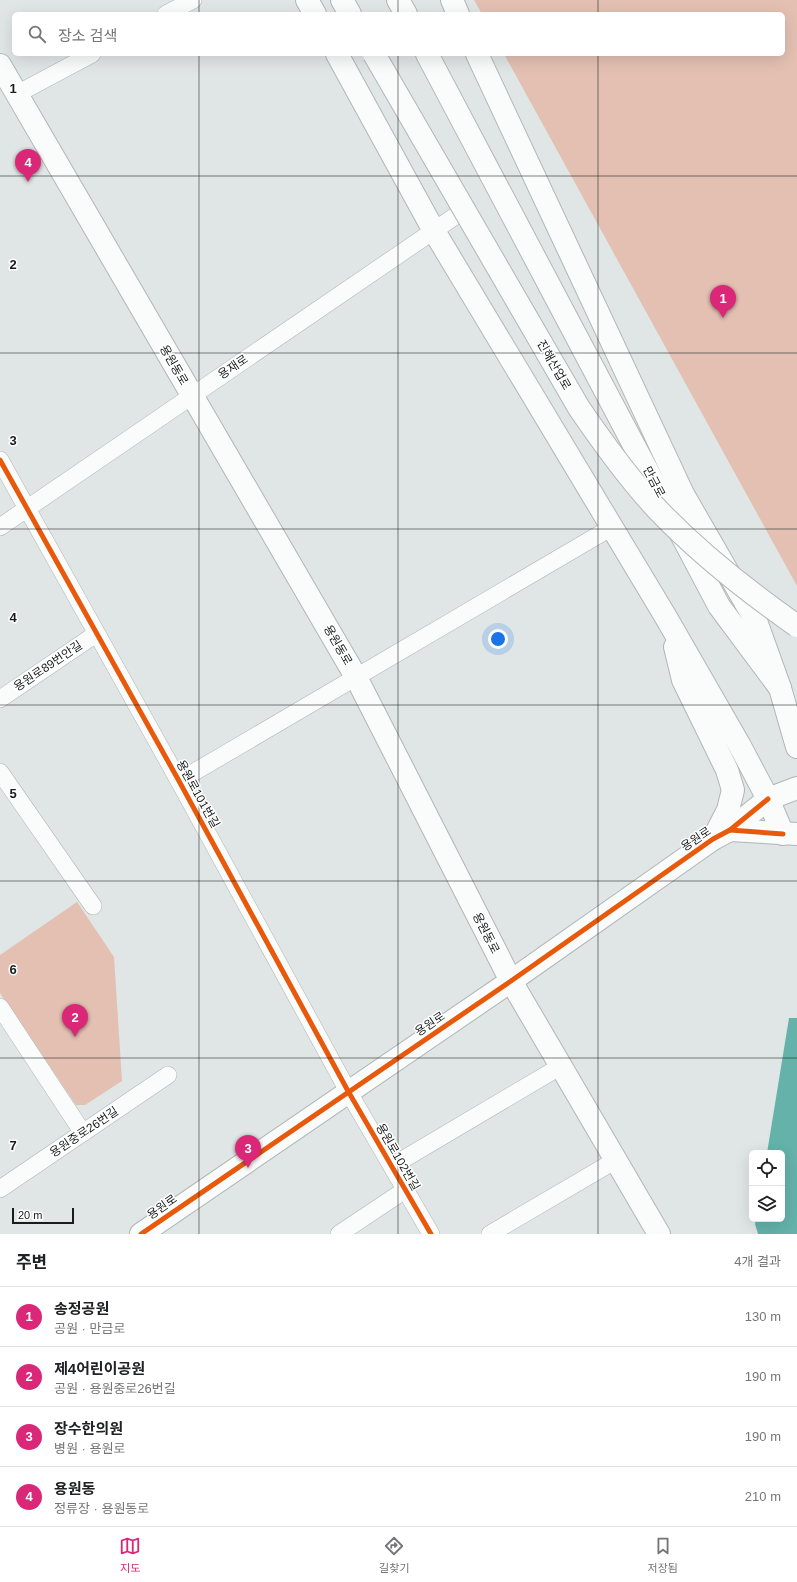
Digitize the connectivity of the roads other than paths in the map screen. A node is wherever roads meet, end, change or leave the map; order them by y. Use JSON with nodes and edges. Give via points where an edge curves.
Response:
{"nodes":[{"id":1,"x":193,"y":0,"type":"edge"},
{"id":2,"x":307,"y":0,"type":"edge"},
{"id":3,"x":342,"y":0,"type":"edge"},
{"id":4,"x":398,"y":0,"type":"edge"},
{"id":5,"x":452,"y":0,"type":"edge"},
{"id":6,"x":170,"y":12,"type":"edge"},
{"id":7,"x":314,"y":12,"type":"edge"},
{"id":8,"x":349,"y":12,"type":"edge"},
{"id":9,"x":405,"y":12,"type":"edge"},
{"id":10,"x":457,"y":12,"type":"edge"},
{"id":11,"x":88,"y":56,"type":"edge"},
{"id":12,"x":338,"y":56,"type":"edge"},
{"id":13,"x":375,"y":56,"type":"edge"},
{"id":14,"x":428,"y":56,"type":"edge"},
{"id":15,"x":478,"y":56,"type":"edge"},
{"id":16,"x":0,"y":65,"type":"edge"},
{"id":17,"x":17,"y":94,"type":"junction"},
{"id":18,"x":466,"y":208,"type":"dead end"},
{"id":19,"x":434,"y":231,"type":"junction"},
{"id":20,"x":192,"y":396,"type":"junction"},
{"id":21,"x":0,"y":460,"type":"edge"},
{"id":22,"x":27,"y":508,"type":"junction"},
{"id":23,"x":0,"y":527,"type":"edge"},
{"id":24,"x":612,"y":527,"type":"junction"},
{"id":25,"x":667,"y":619,"type":"junction"},
{"id":26,"x":797,"y":626,"type":"edge"},
{"id":27,"x":96,"y":634,"type":"junction"},
{"id":28,"x":356,"y":677,"type":"junction"},
{"id":29,"x":780,"y":688,"type":"junction"},
{"id":30,"x":0,"y":699,"type":"edge"},
{"id":31,"x":797,"y":704,"type":"edge"},
{"id":32,"x":797,"y":747,"type":"edge"},
{"id":33,"x":0,"y":772,"type":"edge"},
{"id":34,"x":179,"y":781,"type":"junction"},
{"id":35,"x":797,"y":788,"type":"edge"},
{"id":36,"x":768,"y":799,"type":"junction"},
{"id":37,"x":790,"y":834,"type":"edge"},
{"id":38,"x":721,"y":835,"type":"junction"},
{"id":39,"x":93,"y":906,"type":"dead end"},
{"id":40,"x":511,"y":981,"type":"junction"},
{"id":41,"x":0,"y":1007,"type":"edge"},
{"id":42,"x":561,"y":1066,"type":"junction"},
{"id":43,"x":168,"y":1075,"type":"dead end"},
{"id":44,"x":348,"y":1091,"type":"junction"},
{"id":45,"x":83,"y":1133,"type":"junction"},
{"id":46,"x":616,"y":1160,"type":"junction"},
{"id":47,"x":392,"y":1166,"type":"junction"},
{"id":48,"x":0,"y":1189,"type":"edge"},
{"id":49,"x":405,"y":1190,"type":"junction"},
{"id":50,"x":141,"y":1234,"type":"edge"},
{"id":51,"x":339,"y":1234,"type":"edge"},
{"id":52,"x":430,"y":1234,"type":"edge"},
{"id":53,"x":490,"y":1234,"type":"edge"},
{"id":54,"x":659,"y":1234,"type":"edge"}],
"edges":[{"from":1,"to":6,"type":"street"},
{"from":2,"to":7,"type":"main road"},
{"from":3,"to":8,"type":"main road"},
{"from":4,"to":9,"type":"main road"},
{"from":5,"to":10,"type":"main road"},
{"from":11,"to":17,"type":"street"},
{"from":12,"to":19,"type":"main road"},
{"from":13,"to":26,"type":"main road","name":"진해산업로","bridge":true,"via":[[579,408],[611,455],[657,509],[700,551]]},
{"from":14,"to":29,"type":"main road","name":"만금로","via":[[719,606]]},
{"from":15,"to":29,"type":"main road","via":[[683,494],[756,621]]},
{"from":16,"to":17,"type":"main road","name":"용원동로"},
{"from":17,"to":20,"type":"main road","name":"용원동로"},
{"from":18,"to":19,"type":"street","name":"용재로"},
{"from":19,"to":20,"type":"street","name":"용재로"},
{"from":19,"to":24,"type":"main road"},
{"from":20,"to":22,"type":"street","name":"용재로"},
{"from":20,"to":28,"type":"main road","name":"용원동로"},
{"from":21,"to":22,"type":"street","name":"용원로101번길"},
{"from":22,"to":23,"type":"street","name":"용재로"},
{"from":22,"to":27,"type":"street","name":"용원로101번길"},
{"from":24,"to":25,"type":"main road"},
{"from":24,"to":28,"type":"street"},
{"from":25,"to":36,"type":"main road"},
{"from":25,"to":38,"type":"main road","via":[[683,680],[727,770],[733,790]]},
{"from":27,"to":30,"type":"street","name":"용원로89번안길"},
{"from":27,"to":34,"type":"street","name":"용원로101번길"},
{"from":28,"to":34,"type":"street"},
{"from":28,"to":40,"type":"main road","name":"용원동로"},
{"from":29,"to":31,"type":"main road"},
{"from":29,"to":32,"type":"main road"},
{"from":33,"to":39,"type":"street"},
{"from":34,"to":44,"type":"street","name":"용원로101번길"},
{"from":35,"to":36,"type":"main road","name":"용원로"},
{"from":36,"to":37,"type":"main road"},
{"from":36,"to":38,"type":"main road","name":"용원로"},
{"from":37,"to":38,"type":"main road","name":"용원로"},
{"from":38,"to":40,"type":"main road","name":"용원로"},
{"from":40,"to":42,"type":"main road","name":"용원동로"},
{"from":40,"to":44,"type":"main road","name":"용원로"},
{"from":41,"to":45,"type":"street"},
{"from":42,"to":46,"type":"main road","name":"용원동로"},
{"from":42,"to":47,"type":"street"},
{"from":43,"to":45,"type":"street","name":"용원중로26번길"},
{"from":44,"to":47,"type":"street","name":"용원로102번길"},
{"from":44,"to":50,"type":"main road","name":"용원로"},
{"from":45,"to":48,"type":"street","name":"용원중로26번길"},
{"from":46,"to":53,"type":"street"},
{"from":46,"to":54,"type":"main road","name":"용원동로"},
{"from":47,"to":49,"type":"street","name":"용원로102번길"},
{"from":49,"to":51,"type":"street"},
{"from":49,"to":52,"type":"street","name":"용원로102번길"}]}
